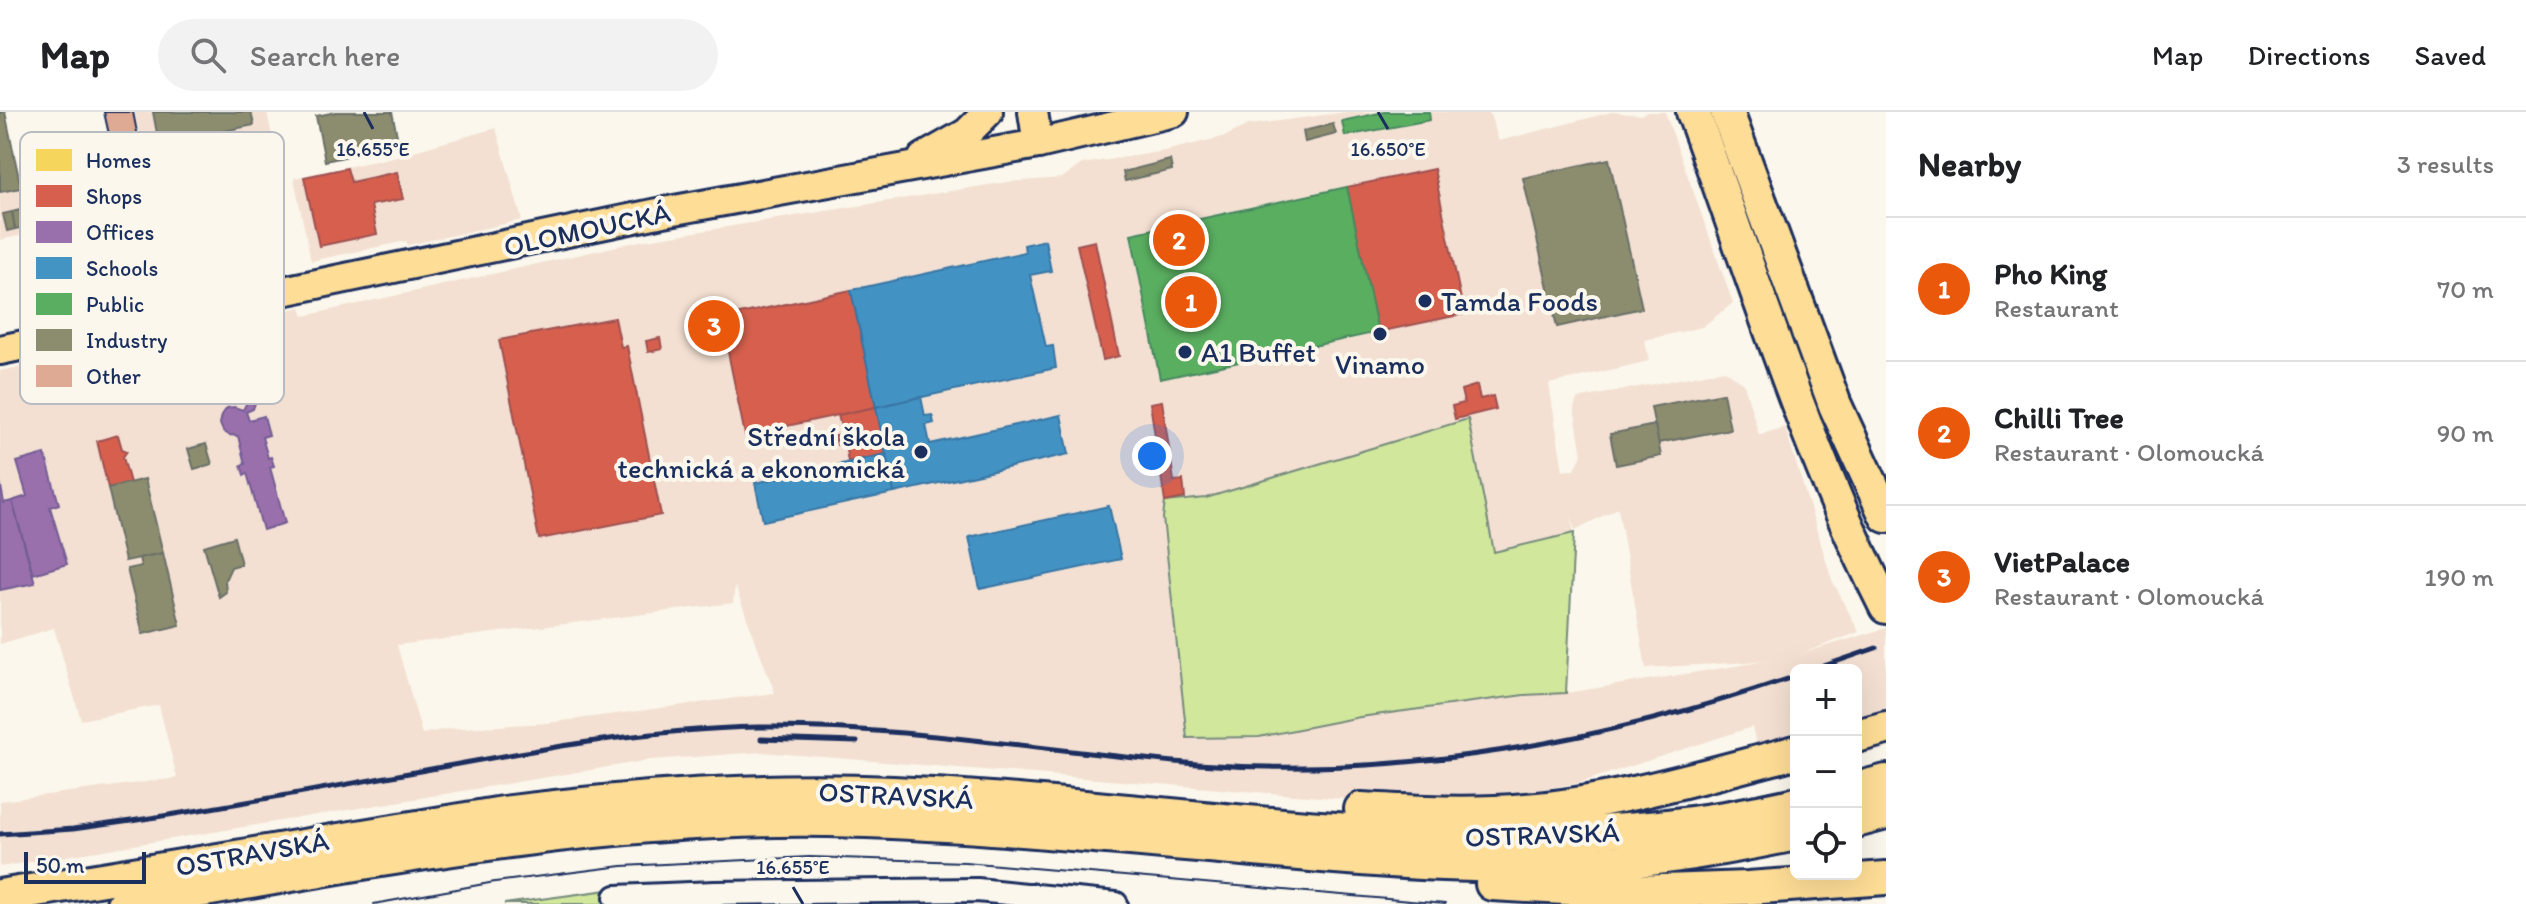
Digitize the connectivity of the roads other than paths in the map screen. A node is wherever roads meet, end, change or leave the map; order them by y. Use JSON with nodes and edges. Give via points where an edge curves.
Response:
{"nodes":[{"id":1,"x":988,"y":112,"type":"edge"},
{"id":2,"x":1033,"y":112,"type":"edge"},
{"id":3,"x":1693,"y":112,"type":"edge"},
{"id":4,"x":1727,"y":112,"type":"edge"},
{"id":5,"x":1158,"y":113,"type":"edge"},
{"id":6,"x":1038,"y":144,"type":"junction"},
{"id":7,"x":898,"y":171,"type":"junction"},
{"id":8,"x":284,"y":291,"type":"edge"},
{"id":9,"x":20,"y":346,"type":"edge"},
{"id":10,"x":0,"y":350,"type":"edge"},
{"id":11,"x":1886,"y":516,"type":"edge"},
{"id":12,"x":1886,"y":607,"type":"edge"},
{"id":13,"x":1790,"y":754,"type":"edge"},
{"id":14,"x":1886,"y":781,"type":"edge"},
{"id":15,"x":1862,"y":787,"type":"edge"},
{"id":16,"x":1069,"y":805,"type":"junction"},
{"id":17,"x":1790,"y":805,"type":"edge"},
{"id":18,"x":1886,"y":813,"type":"edge"},
{"id":19,"x":1862,"y":819,"type":"edge"},
{"id":20,"x":1790,"y":835,"type":"edge"},
{"id":21,"x":1172,"y":843,"type":"junction"},
{"id":22,"x":1886,"y":878,"type":"edge"},
{"id":23,"x":0,"y":896,"type":"edge"},
{"id":24,"x":616,"y":897,"type":"dead end"},
{"id":25,"x":123,"y":904,"type":"edge"},
{"id":26,"x":1116,"y":904,"type":"edge"}],
"edges":[{"from":1,"to":7,"type":"main road","via":[[956,141]]},
{"from":2,"to":6,"type":"main road"},
{"from":3,"to":12,"type":"highway","via":[[1802,413]]},
{"from":4,"to":11,"type":"highway","via":[[1835,405]]},
{"from":5,"to":6,"type":"main road","name":"OLOMOUCKÁ"},
{"from":6,"to":7,"type":"main road","name":"OLOMOUCKÁ"},
{"from":7,"to":8,"type":"main road","name":"OLOMOUCKÁ","via":[[658,213]]},
{"from":9,"to":10,"type":"main road","name":"OLOMOUCKÁ"},
{"from":13,"to":16,"type":"highway","via":[[1609,797],[1527,810]]},
{"from":14,"to":15,"type":"highway"},
{"from":16,"to":17,"type":"highway","name":"OSTRAVSKÁ","via":[[1491,836],[1646,830]]},
{"from":16,"to":23,"type":"highway","name":"OSTRAVSKÁ","via":[[837,791],[663,796],[444,822]]},
{"from":18,"to":19,"type":"highway"},
{"from":20,"to":21,"type":"highway","name":"OSTRAVSKÁ","via":[[1660,858],[1531,866],[1402,862]]},
{"from":21,"to":22,"type":"highway","via":[[1222,856],[1370,875],[1562,890],[1636,892]]},
{"from":21,"to":25,"type":"highway","name":"OSTRAVSKÁ","via":[[882,822],[665,826],[395,859]]},
{"from":24,"to":26,"type":"street","via":[[977,890]]}]}
